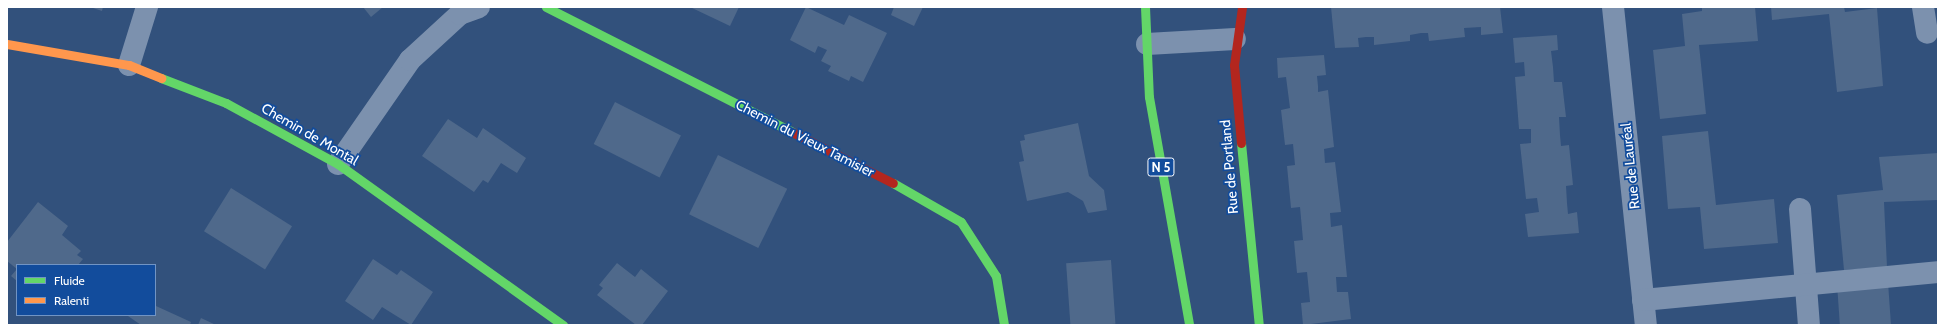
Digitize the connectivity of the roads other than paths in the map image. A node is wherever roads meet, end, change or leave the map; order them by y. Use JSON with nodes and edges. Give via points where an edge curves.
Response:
{"nodes":[{"id":1,"x":147,"y":7,"type":"edge"},
{"id":2,"x":479,"y":7,"type":"edge"},
{"id":3,"x":546,"y":7,"type":"edge"},
{"id":4,"x":1146,"y":7,"type":"edge"},
{"id":5,"x":1242,"y":7,"type":"edge"},
{"id":6,"x":1613,"y":7,"type":"edge"},
{"id":7,"x":1923,"y":7,"type":"edge"},
{"id":8,"x":1927,"y":33,"type":"dead end"},
{"id":9,"x":1235,"y":39,"type":"junction"},
{"id":10,"x":7,"y":44,"type":"edge"},
{"id":11,"x":1147,"y":44,"type":"junction"},
{"id":12,"x":129,"y":65,"type":"junction"},
{"id":13,"x":338,"y":164,"type":"junction"},
{"id":14,"x":1800,"y":209,"type":"dead end"},
{"id":15,"x":1938,"y":272,"type":"edge"},
{"id":16,"x":1804,"y":285,"type":"junction"},
{"id":17,"x":1643,"y":300,"type":"junction"},
{"id":18,"x":563,"y":325,"type":"edge"},
{"id":19,"x":1004,"y":325,"type":"edge"},
{"id":20,"x":1189,"y":325,"type":"edge"},
{"id":21,"x":1259,"y":325,"type":"edge"},
{"id":22,"x":1646,"y":325,"type":"edge"},
{"id":23,"x":1809,"y":325,"type":"edge"}],
"edges":[{"from":1,"to":12,"type":"street"},
{"from":2,"to":13,"type":"street","via":[[460,14],[410,60]]},
{"from":3,"to":19,"type":"street","name":"Chemin du Vieux Tamisier","via":[[907,190],[961,222],[996,276]]},
{"from":4,"to":11,"type":"street","number":"N 5"},
{"from":5,"to":9,"type":"street","name":"Rue de Portland"},
{"from":6,"to":17,"type":"street","name":"Rue de Lauréal"},
{"from":7,"to":8,"type":"street"},
{"from":9,"to":11,"type":"street"},
{"from":9,"to":21,"type":"street","name":"Rue de Portland","via":[[1234,65]]},
{"from":10,"to":12,"type":"street","name":"Chemin de Montal"},
{"from":11,"to":20,"type":"street","number":"N 5","via":[[1149,97]]},
{"from":12,"to":13,"type":"street","name":"Chemin de Montal","via":[[226,103]]},
{"from":13,"to":18,"type":"street","name":"Chemin de Montal"},
{"from":14,"to":16,"type":"street"},
{"from":15,"to":16,"type":"street"},
{"from":16,"to":17,"type":"street"},
{"from":16,"to":23,"type":"street"},
{"from":17,"to":22,"type":"street","name":"Rue de Lauréal"}]}
